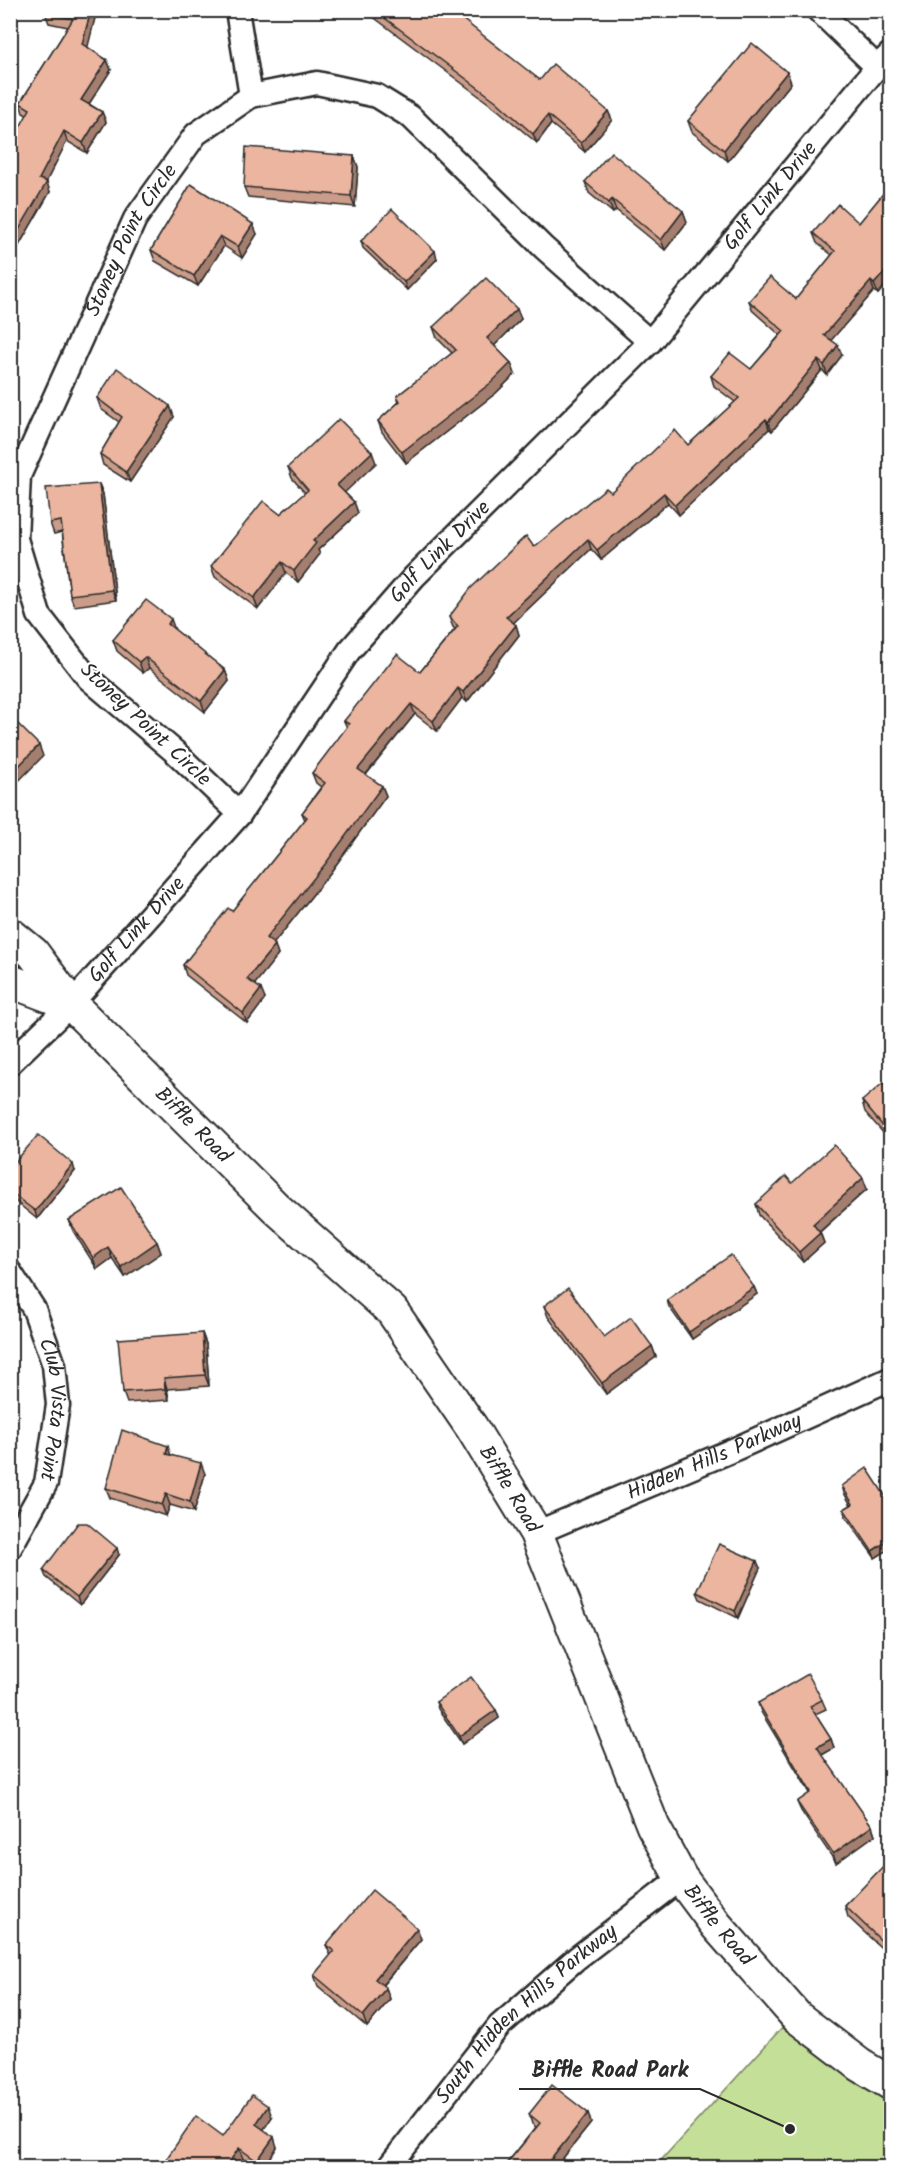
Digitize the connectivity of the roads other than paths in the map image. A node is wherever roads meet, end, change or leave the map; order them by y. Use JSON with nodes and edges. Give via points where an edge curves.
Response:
{"nodes":[{"id":1,"x":237,"y":10,"type":"edge"},
{"id":2,"x":819,"y":10,"type":"edge"},
{"id":3,"x":884,"y":60,"type":"edge"},
{"id":4,"x":251,"y":96,"type":"junction"},
{"id":5,"x":650,"y":342,"type":"junction"},
{"id":6,"x":240,"y":814,"type":"junction"},
{"id":7,"x":10,"y":934,"type":"edge"},
{"id":8,"x":10,"y":981,"type":"edge"},
{"id":9,"x":71,"y":1004,"type":"junction"},
{"id":10,"x":10,"y":1063,"type":"edge"},
{"id":11,"x":10,"y":1272,"type":"edge"},
{"id":12,"x":891,"y":1379,"type":"edge"},
{"id":13,"x":536,"y":1533,"type":"junction"},
{"id":14,"x":10,"y":1548,"type":"edge"},
{"id":15,"x":681,"y":1878,"type":"junction"},
{"id":16,"x":891,"y":2083,"type":"edge"},
{"id":17,"x":388,"y":2168,"type":"edge"}],
"edges":[{"from":1,"to":4,"type":"street"},
{"from":2,"to":3,"type":"street"},
{"from":3,"to":5,"type":"street","name":"Golf Link Drive"},
{"from":4,"to":5,"type":"street","name":"Stoney Point Circle","via":[[317,84],[386,101],[411,117],[544,248]]},
{"from":4,"to":6,"type":"street","name":"Stoney Point Circle","via":[[196,134],[135,219],[19,476],[16,539],[39,615],[88,678]]},
{"from":5,"to":6,"type":"street","name":"Golf Link Drive","via":[[414,577],[349,651]]},
{"from":6,"to":9,"type":"street","name":"Golf Link Drive"},
{"from":7,"to":9,"type":"street","via":[[33,953]]},
{"from":8,"to":9,"type":"street","name":"Biffle Road"},
{"from":9,"to":10,"type":"street","name":"Golf Link Drive"},
{"from":9,"to":13,"type":"street","name":"Biffle Road","via":[[276,1208],[392,1311],[472,1428]]},
{"from":11,"to":14,"type":"street","name":"Club Vista Point","via":[[34,1309],[54,1365],[58,1405],[46,1483]]},
{"from":12,"to":13,"type":"street","name":"Hidden Hills Parkway"},
{"from":13,"to":15,"type":"street","name":"Biffle Road","via":[[652,1826]]},
{"from":15,"to":16,"type":"street","name":"Biffle Road","via":[[716,1925],[798,2018],[860,2065]]},
{"from":15,"to":17,"type":"street","name":"South Hidden Hills Parkway","via":[[577,1958],[499,2026]]}]}
